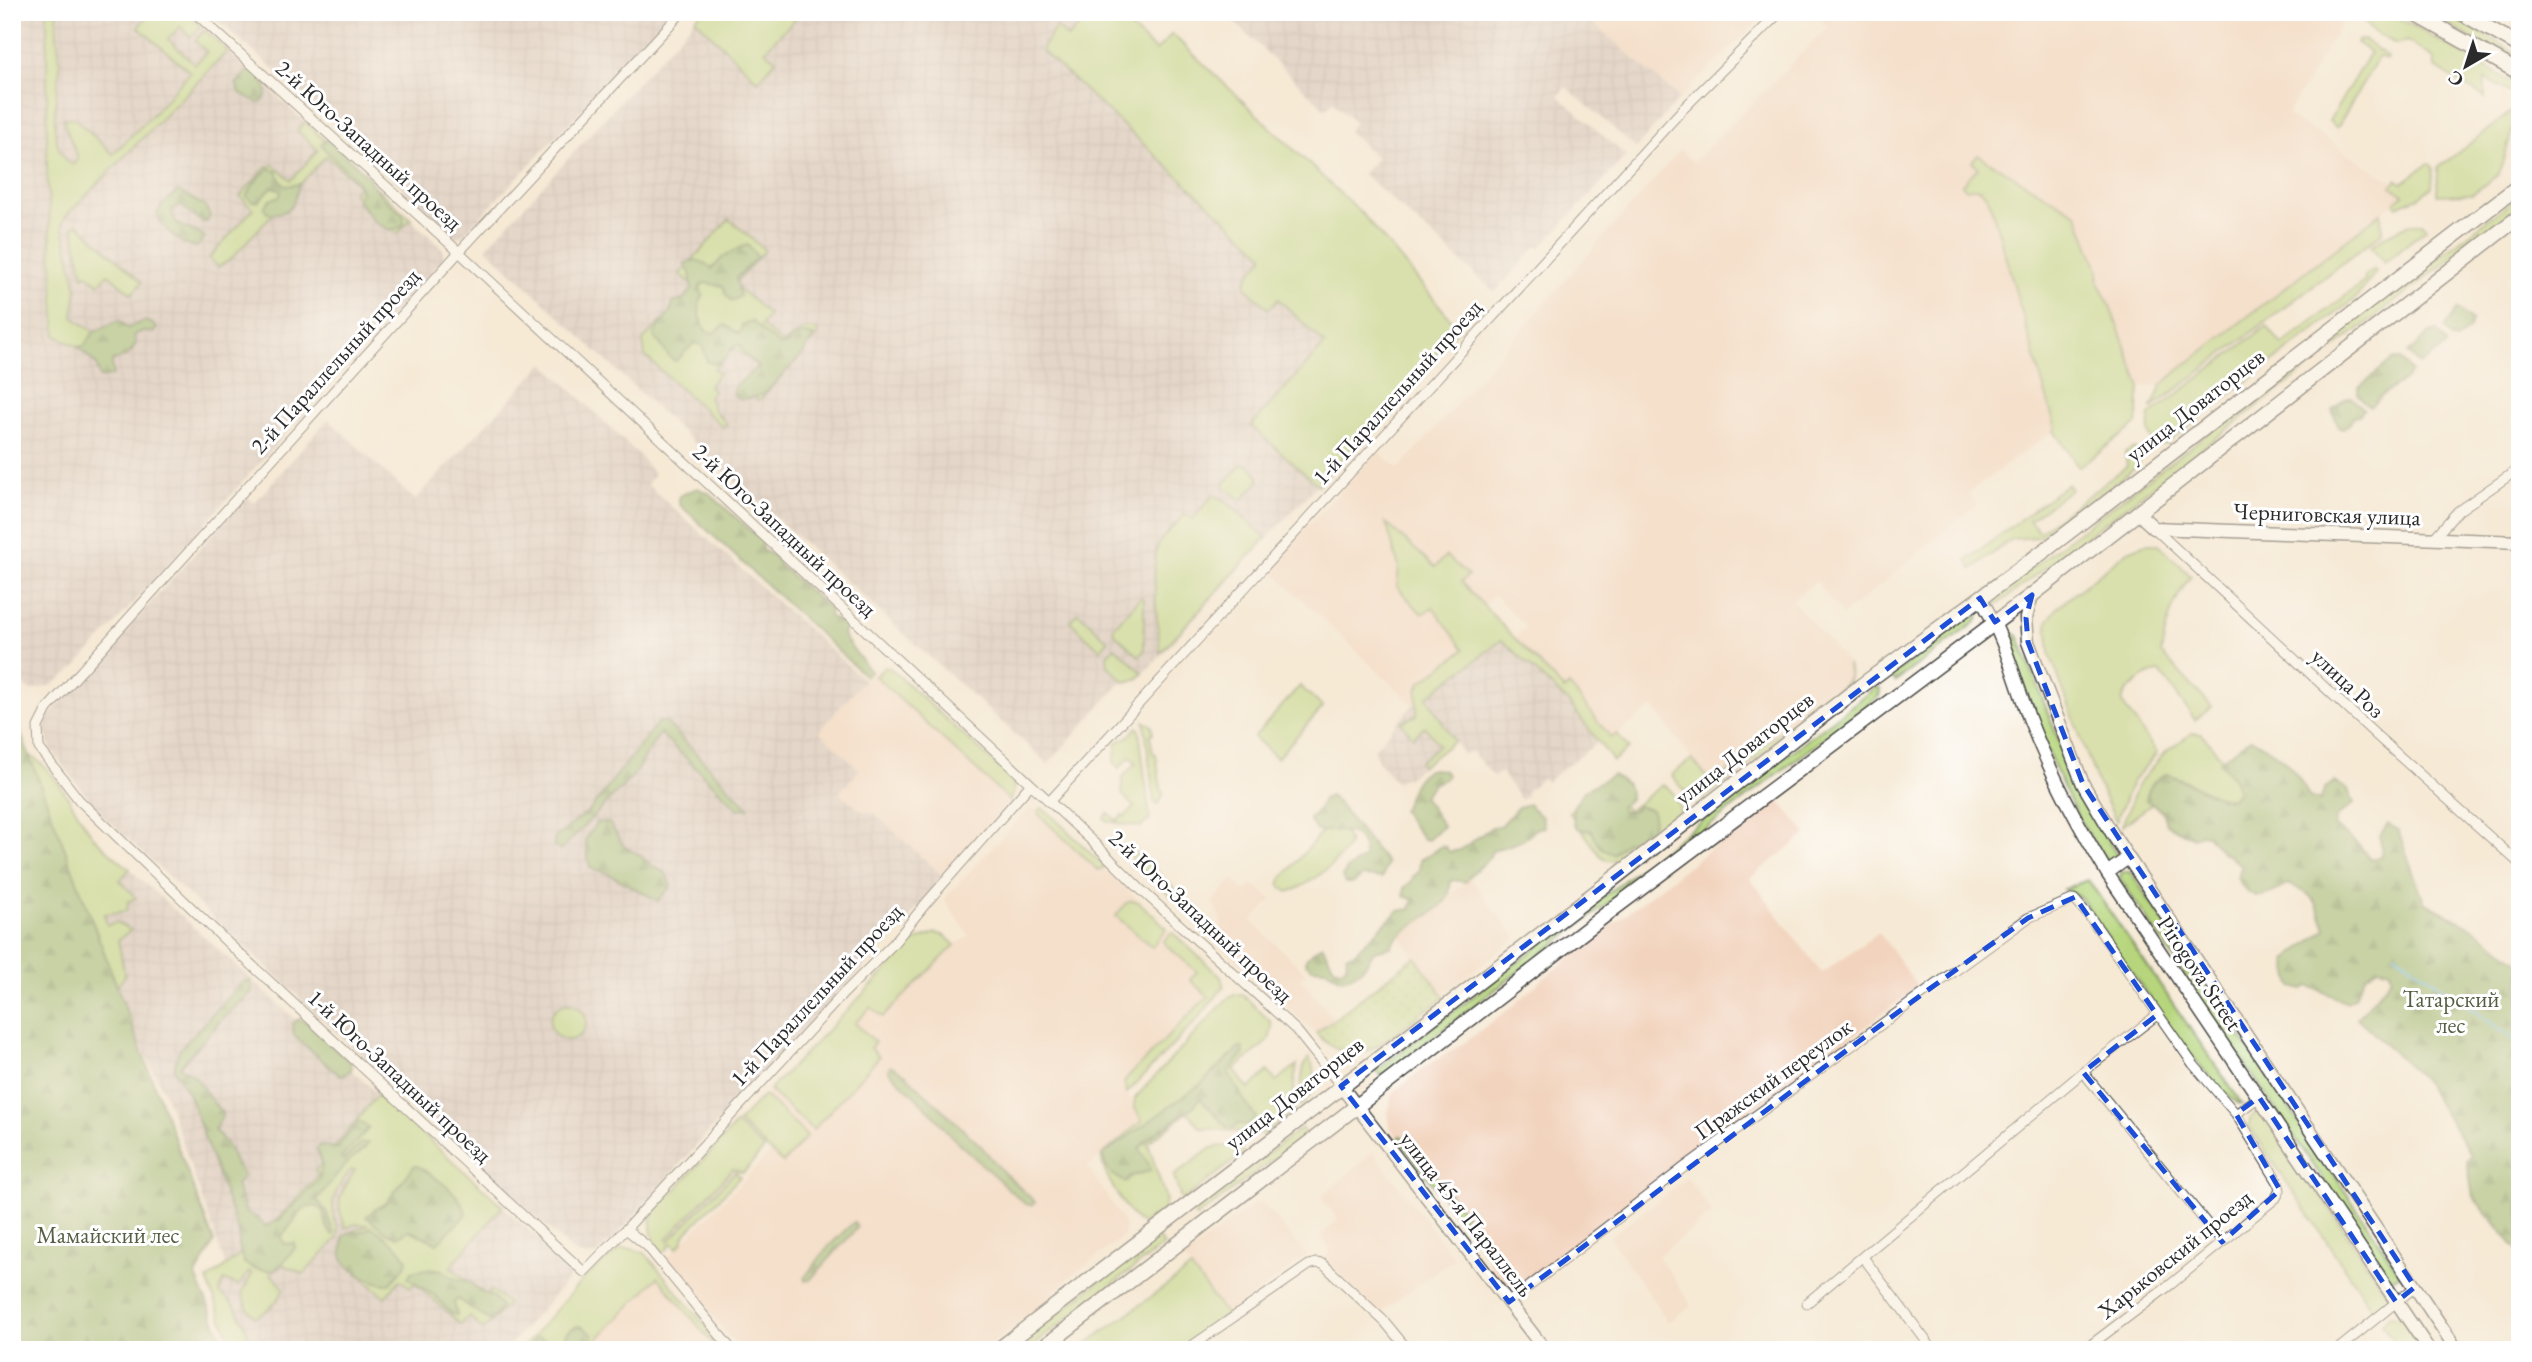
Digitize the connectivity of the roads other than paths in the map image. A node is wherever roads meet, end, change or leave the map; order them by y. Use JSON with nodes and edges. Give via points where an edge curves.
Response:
{"nodes":[{"id":1,"x":194,"y":12,"type":"edge"},
{"id":2,"x":682,"y":12,"type":"edge"},
{"id":3,"x":1780,"y":12,"type":"edge"},
{"id":4,"x":2412,"y":12,"type":"edge"},
{"id":5,"x":2460,"y":12,"type":"edge"},
{"id":6,"x":2520,"y":46,"type":"edge"},
{"id":7,"x":2520,"y":73,"type":"edge"},
{"id":8,"x":2520,"y":185,"type":"edge"},
{"id":9,"x":2520,"y":216,"type":"edge"},
{"id":10,"x":459,"y":252,"type":"junction"},
{"id":11,"x":2520,"y":468,"type":"edge"},
{"id":12,"x":2138,"y":513,"type":"junction"},
{"id":13,"x":2154,"y":528,"type":"junction"},
{"id":14,"x":2433,"y":539,"type":"junction"},
{"id":15,"x":2520,"y":542,"type":"edge"},
{"id":16,"x":2032,"y":595,"type":"junction"},
{"id":17,"x":1980,"y":598,"type":"junction"},
{"id":18,"x":1995,"y":622,"type":"junction"},
{"id":19,"x":39,"y":748,"type":"joint"},
{"id":20,"x":1030,"y":785,"type":"junction"},
{"id":21,"x":1049,"y":802,"type":"junction"},
{"id":22,"x":2129,"y":858,"type":"junction"},
{"id":23,"x":2520,"y":863,"type":"edge"},
{"id":24,"x":2106,"y":873,"type":"junction"},
{"id":25,"x":2157,"y":1015,"type":"junction"},
{"id":26,"x":2083,"y":1072,"type":"junction"},
{"id":27,"x":1341,"y":1086,"type":"junction"},
{"id":28,"x":2259,"y":1097,"type":"junction"},
{"id":29,"x":1356,"y":1105,"type":"junction"},
{"id":30,"x":2236,"y":1114,"type":"junction"},
{"id":31,"x":626,"y":1229,"type":"junction"},
{"id":32,"x":2222,"y":1242,"type":"junction"},
{"id":33,"x":1863,"y":1257,"type":"junction"},
{"id":34,"x":2415,"y":1287,"type":"junction"},
{"id":35,"x":1509,"y":1302,"type":"junction"},
{"id":36,"x":2396,"y":1302,"type":"junction"},
{"id":37,"x":1807,"y":1303,"type":"dead end"},
{"id":38,"x":732,"y":1350,"type":"edge"},
{"id":39,"x":998,"y":1350,"type":"edge"},
{"id":40,"x":1040,"y":1350,"type":"edge"},
{"id":41,"x":1186,"y":1350,"type":"edge"},
{"id":42,"x":1408,"y":1350,"type":"edge"},
{"id":43,"x":1545,"y":1350,"type":"edge"},
{"id":44,"x":1933,"y":1350,"type":"edge"},
{"id":45,"x":2084,"y":1350,"type":"edge"},
{"id":46,"x":2337,"y":1350,"type":"edge"},
{"id":47,"x":2428,"y":1350,"type":"edge"},
{"id":48,"x":2457,"y":1350,"type":"edge"}],
"edges":[{"from":1,"to":10,"type":"street","name":"2-й Юго-Западный проезд"},
{"from":2,"to":10,"type":"street","name":"2-й Параллельный проезд"},
{"from":3,"to":21,"type":"street","name":"1-й Параллельный проезд","via":[[1682,110]]},
{"from":4,"to":7,"type":"main road"},
{"from":5,"to":6,"type":"main road"},
{"from":8,"to":17,"type":"main road","name":"улица Доваторцев"},
{"from":9,"to":12,"type":"main road","name":"улица Доваторцев"},
{"from":10,"to":19,"type":"street","name":"2-й Параллельный проезд","via":[[47,709],[38,727]]},
{"from":10,"to":20,"type":"street","name":"2-й Юго-Западный проезд"},
{"from":11,"to":14,"type":"street","via":[[2458,511]]},
{"from":12,"to":13,"type":"main road"},
{"from":12,"to":16,"type":"main road","name":"улица Доваторцев"},
{"from":13,"to":14,"type":"main road","name":"Черниговская улица"},
{"from":13,"to":23,"type":"street","name":"улица Роз"},
{"from":14,"to":15,"type":"main road","name":"Черниговская улица"},
{"from":16,"to":18,"type":"main road","name":"улица Доваторцев"},
{"from":16,"to":22,"type":"main road","name":"Pirogova Street","via":[[2025,618],[2028,642],[2083,784]]},
{"from":17,"to":18,"type":"main road","name":"Pirogova Street"},
{"from":17,"to":27,"type":"main road","name":"улица Доваторцев"},
{"from":18,"to":24,"type":"main road","name":"Pirogova Street","via":[[2056,781]]},
{"from":18,"to":29,"type":"main road","name":"улица Доваторцев"},
{"from":19,"to":31,"type":"street","name":"1-й Юго-Западный проезд","via":[[79,800],[584,1272]]},
{"from":20,"to":21,"type":"street","name":"2-й Юго-Западный проезд"},
{"from":20,"to":31,"type":"street","name":"1-й Параллельный проезд","via":[[893,944]]},
{"from":21,"to":27,"type":"street","name":"2-й Юго-Западный проезд","via":[[1296,1030]]},
{"from":22,"to":24,"type":"main road"},
{"from":22,"to":34,"type":"main road","name":"Pirogova Street"},
{"from":24,"to":28,"type":"main road","name":"Pirogova Street"},
{"from":25,"to":26,"type":"street"},
{"from":25,"to":30,"type":"street"},
{"from":25,"to":35,"type":"street","name":"Пражский переулок","via":[[2080,904],[2068,900],[2028,918],[1682,1169]]},
{"from":26,"to":32,"type":"street"},
{"from":26,"to":33,"type":"street"},
{"from":27,"to":29,"type":"main road","name":"улица 45-я Параллель"},
{"from":27,"to":39,"type":"main road","name":"улица Доваторцев"},
{"from":28,"to":30,"type":"street"},
{"from":28,"to":36,"type":"main road","name":"Pirogova Street"},
{"from":29,"to":35,"type":"main road","name":"улица 45-я Параллель"},
{"from":29,"to":40,"type":"main road","name":"улица Доваторцев"},
{"from":30,"to":32,"type":"street","name":"Харьковский проезд","via":[[2280,1190]]},
{"from":31,"to":38,"type":"street","via":[[656,1256]]},
{"from":32,"to":45,"type":"street","name":"Харьковский проезд"},
{"from":33,"to":37,"type":"street"},
{"from":33,"to":44,"type":"street"},
{"from":34,"to":36,"type":"street"},
{"from":34,"to":48,"type":"main road","name":"Pirogova Street"},
{"from":35,"to":43,"type":"main road","name":"улица 45-я Параллель"},
{"from":36,"to":46,"type":"street"},
{"from":36,"to":47,"type":"main road","name":"Pirogova Street"},
{"from":41,"to":42,"type":"street","via":[[1316,1263],[1344,1282]]}]}
